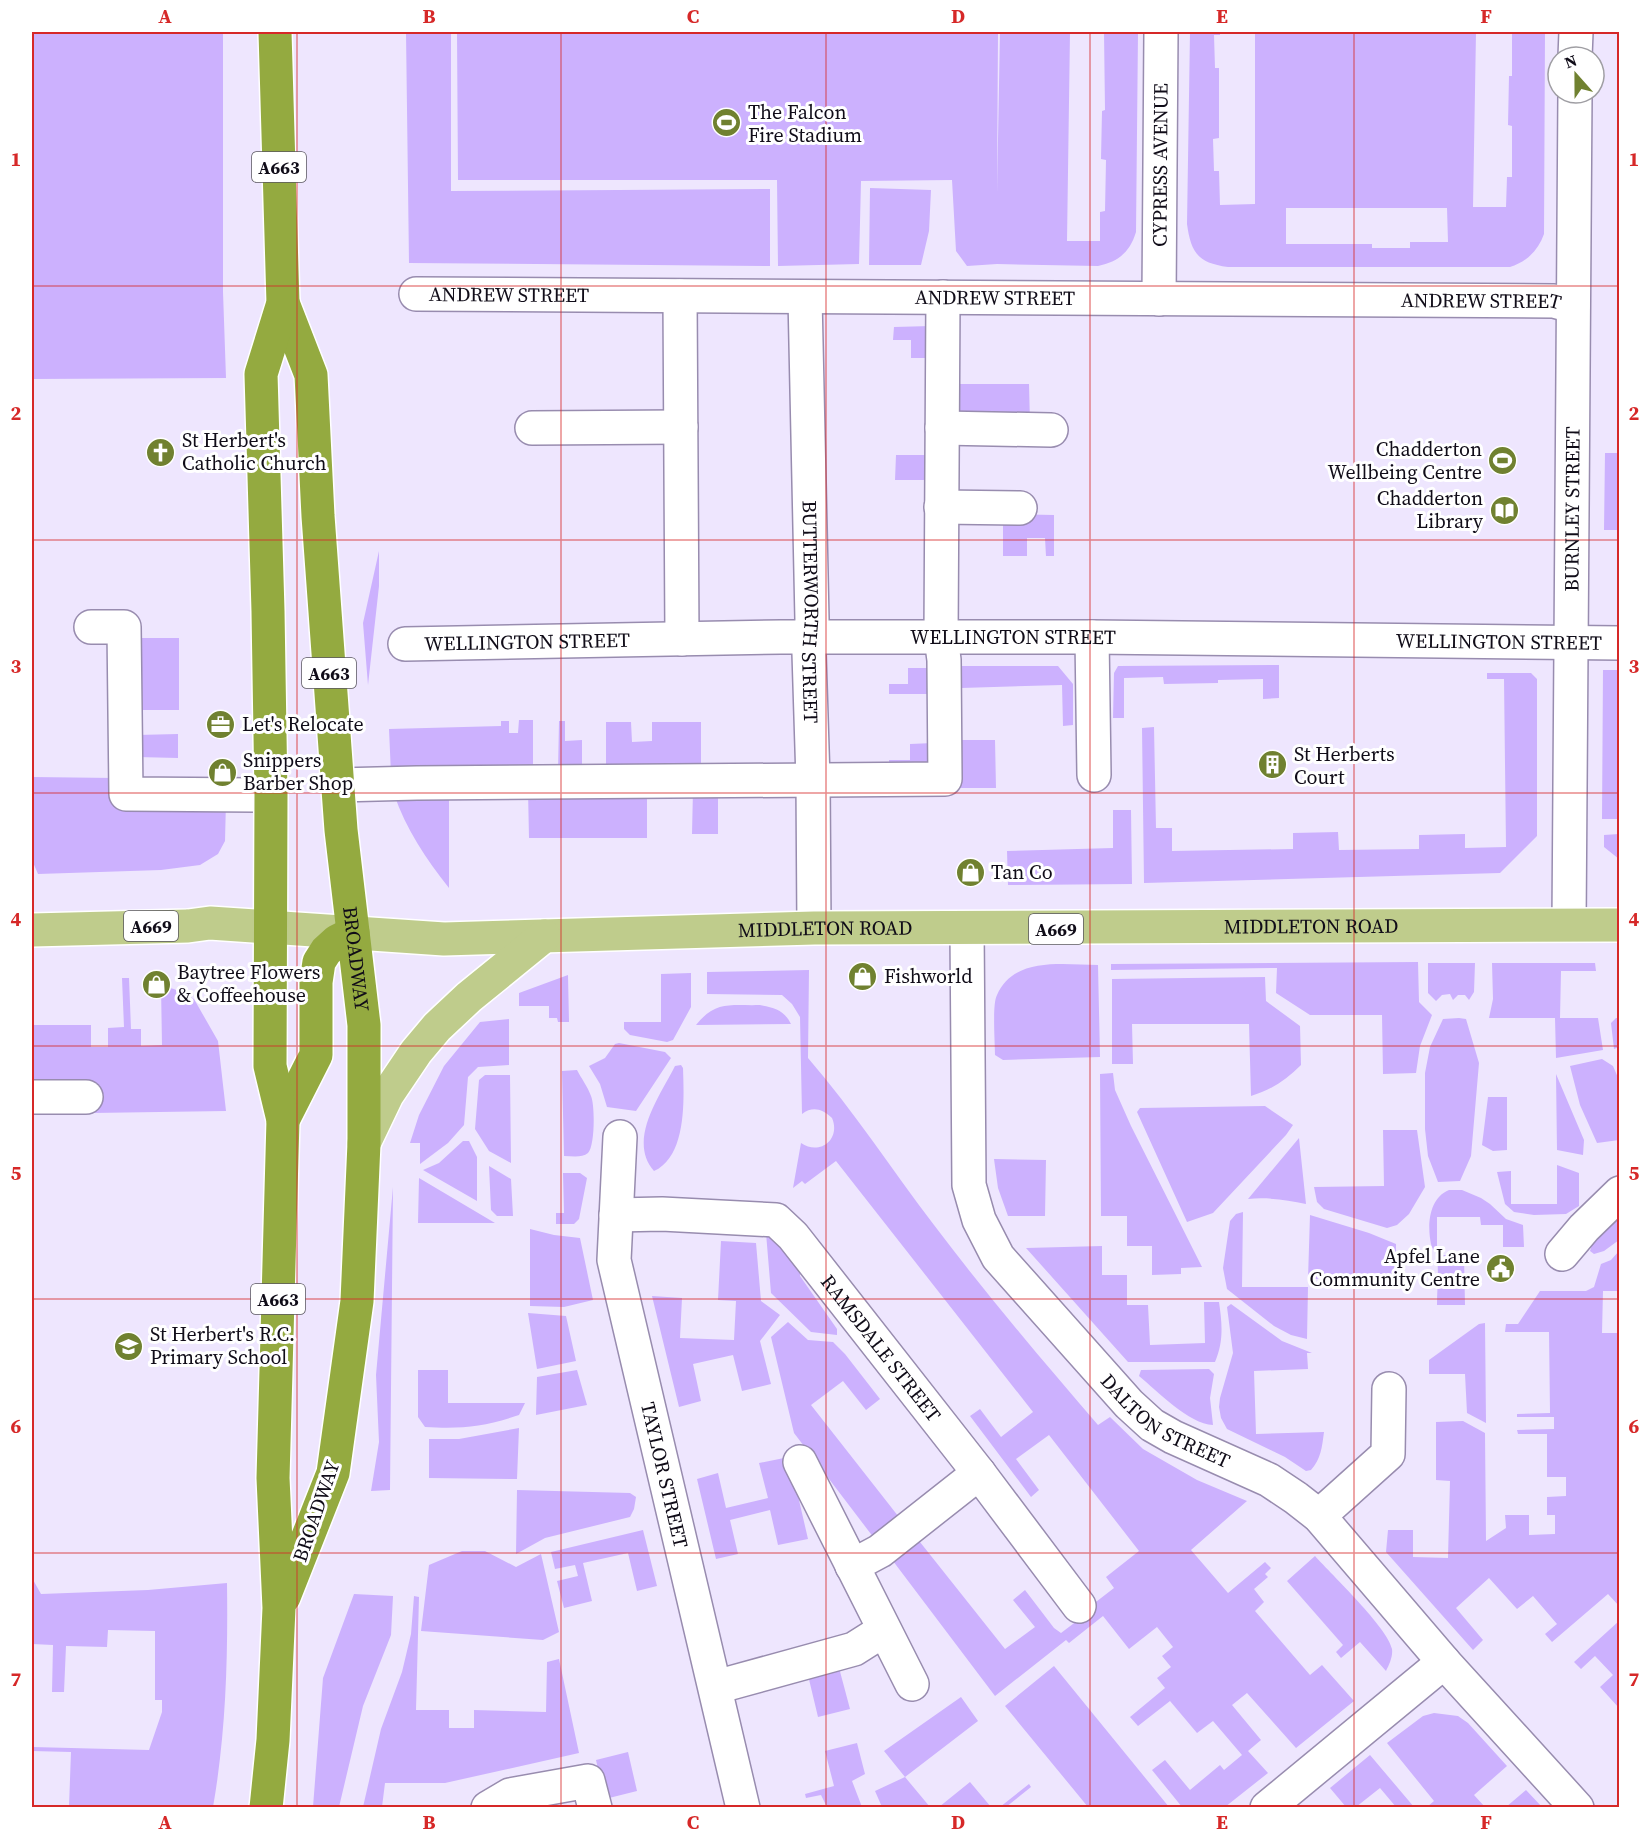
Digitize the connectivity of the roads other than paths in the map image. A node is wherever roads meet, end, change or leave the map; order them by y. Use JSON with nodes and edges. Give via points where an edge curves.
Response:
{"nodes":[{"id":1,"x":275,"y":32,"type":"edge"},
{"id":2,"x":1161,"y":32,"type":"edge"},
{"id":3,"x":1575,"y":105,"type":"edge"},
{"id":4,"x":416,"y":294,"type":"dead end"},
{"id":5,"x":680,"y":296,"type":"junction"},
{"id":6,"x":805,"y":297,"type":"junction"},
{"id":7,"x":942,"y":297,"type":"junction"},
{"id":8,"x":1159,"y":299,"type":"junction"},
{"id":9,"x":284,"y":303,"type":"junction"},
{"id":10,"x":1573,"y":306,"type":"junction"},
{"id":11,"x":681,"y":427,"type":"junction"},
{"id":12,"x":532,"y":428,"type":"dead end"},
{"id":13,"x":942,"y":428,"type":"junction"},
{"id":14,"x":1051,"y":430,"type":"dead end"},
{"id":15,"x":942,"y":507,"type":"junction"},
{"id":16,"x":1020,"y":508,"type":"dead end"},
{"id":17,"x":91,"y":627,"type":"dead end"},
{"id":18,"x":812,"y":637,"type":"junction"},
{"id":19,"x":941,"y":637,"type":"junction"},
{"id":20,"x":1092,"y":638,"type":"junction"},
{"id":21,"x":682,"y":639,"type":"junction"},
{"id":22,"x":1571,"y":643,"type":"junction"},
{"id":23,"x":1620,"y":643,"type":"edge"},
{"id":24,"x":405,"y":644,"type":"dead end"},
{"id":25,"x":1094,"y":775,"type":"dead end"},
{"id":26,"x":813,"y":780,"type":"junction"},
{"id":27,"x":338,"y":785,"type":"junction"},
{"id":28,"x":271,"y":795,"type":"junction"},
{"id":29,"x":1569,"y":925,"type":"junction"},
{"id":30,"x":1620,"y":925,"type":"edge"},
{"id":31,"x":269,"y":928,"type":"junction"},
{"id":32,"x":813,"y":928,"type":"junction"},
{"id":33,"x":967,"y":928,"type":"junction"},
{"id":34,"x":32,"y":930,"type":"edge"},
{"id":35,"x":353,"y":933,"type":"junction"},
{"id":36,"x":544,"y":936,"type":"junction"},
{"id":37,"x":87,"y":1096,"type":"dead end"},
{"id":38,"x":32,"y":1097,"type":"edge"},
{"id":39,"x":283,"y":1120,"type":"junction"},
{"id":40,"x":620,"y":1137,"type":"dead end"},
{"id":41,"x":364,"y":1143,"type":"junction"},
{"id":42,"x":1620,"y":1193,"type":"edge"},
{"id":43,"x":616,"y":1215,"type":"junction"},
{"id":44,"x":1562,"y":1254,"type":"dead end"},
{"id":45,"x":1389,"y":1389,"type":"dead end"},
{"id":46,"x":800,"y":1462,"type":"dead end"},
{"id":47,"x":979,"y":1473,"type":"junction"},
{"id":48,"x":1319,"y":1516,"type":"junction"},
{"id":49,"x":852,"y":1566,"type":"junction"},
{"id":50,"x":1079,"y":1606,"type":"dead end"},
{"id":51,"x":279,"y":1608,"type":"junction"},
{"id":52,"x":884,"y":1630,"type":"junction"},
{"id":53,"x":1444,"y":1662,"type":"junction"},
{"id":54,"x":912,"y":1684,"type":"dead end"},
{"id":55,"x":716,"y":1687,"type":"junction"},
{"id":56,"x":592,"y":1794,"type":"edge"},
{"id":57,"x":266,"y":1808,"type":"edge"},
{"id":58,"x":488,"y":1808,"type":"edge"},
{"id":59,"x":743,"y":1808,"type":"edge"},
{"id":60,"x":1267,"y":1808,"type":"edge"},
{"id":61,"x":1576,"y":1808,"type":"edge"}],
"edges":[{"from":1,"to":9,"type":"highway","name":"BROADWAY","number":"A663"},
{"from":2,"to":8,"type":"street","name":"CYPRESS AVENUE"},
{"from":3,"to":10,"type":"street","name":"BURNLEY STREET"},
{"from":4,"to":5,"type":"street","name":"ANDREW STREET"},
{"from":5,"to":6,"type":"street","name":"ANDREW STREET"},
{"from":5,"to":11,"type":"street"},
{"from":6,"to":7,"type":"street","name":"ANDREW STREET"},
{"from":6,"to":18,"type":"street","name":"BUTTERWORTH STREET"},
{"from":7,"to":8,"type":"street","name":"ANDREW STREET"},
{"from":7,"to":13,"type":"street"},
{"from":8,"to":10,"type":"street","name":"ANDREW STREET","via":[[1554,301]]},
{"from":9,"to":27,"type":"highway","name":"BROADWAY","number":"A663","via":[[311,375]]},
{"from":9,"to":28,"type":"highway","name":"BROADWAY","number":"A663","via":[[261,374]]},
{"from":10,"to":22,"type":"street","name":"BURNLEY STREET"},
{"from":11,"to":12,"type":"street"},
{"from":11,"to":21,"type":"street"},
{"from":13,"to":14,"type":"street"},
{"from":13,"to":15,"type":"street"},
{"from":15,"to":16,"type":"street"},
{"from":15,"to":19,"type":"street"},
{"from":17,"to":28,"type":"street","via":[[124,627],[126,794]]},
{"from":18,"to":19,"type":"street","name":"WELLINGTON STREET"},
{"from":18,"to":21,"type":"street","name":"WELLINGTON STREET"},
{"from":18,"to":26,"type":"street","name":"BUTTERWORTH STREET","via":[[809,653]]},
{"from":19,"to":20,"type":"street","name":"WELLINGTON STREET"},
{"from":19,"to":26,"type":"street","via":[[945,779]]},
{"from":20,"to":22,"type":"street","name":"WELLINGTON STREET"},
{"from":20,"to":25,"type":"street"},
{"from":21,"to":24,"type":"street","name":"WELLINGTON STREET"},
{"from":22,"to":23,"type":"street","name":"WELLINGTON STREET"},
{"from":22,"to":29,"type":"street","name":"BURNLEY STREET"},
{"from":26,"to":27,"type":"street"},
{"from":26,"to":32,"type":"street","name":"BUTTERWORTH STREET"},
{"from":27,"to":35,"type":"highway","name":"BROADWAY","number":"A663"},
{"from":28,"to":31,"type":"highway","name":"BROADWAY","number":"A663"},
{"from":29,"to":30,"type":"main road","name":"MIDDLETON ROAD","number":"A669"},
{"from":29,"to":33,"type":"main road","name":"MIDDLETON ROAD","number":"A669"},
{"from":31,"to":34,"type":"main road","name":"MIDDLETON ROAD","number":"A669","via":[[210,923]]},
{"from":31,"to":35,"type":"main road","name":"MIDDLETON ROAD","number":"A669"},
{"from":31,"to":39,"type":"highway","name":"BROADWAY","number":"A663","via":[[270,1066]]},
{"from":32,"to":33,"type":"main road","name":"MIDDLETON ROAD","number":"A669"},
{"from":32,"to":36,"type":"main road","name":"MIDDLETON ROAD","number":"A669"},
{"from":33,"to":48,"type":"street","name":"DALTON STREET","via":[[969,1185],[979,1220],[998,1257],[1152,1425],[1269,1480]]},
{"from":35,"to":36,"type":"main road","name":"MIDDLETON ROAD","number":"A669","via":[[444,939]]},
{"from":35,"to":39,"type":"highway","via":[[337,941],[319,962],[316,1055]]},
{"from":35,"to":41,"type":"highway","name":"BROADWAY","number":"A663","via":[[364,1025]]},
{"from":36,"to":41,"type":"main road","via":[[437,1027],[387,1095]]},
{"from":37,"to":38,"type":"street"},
{"from":39,"to":51,"type":"highway","name":"BROADWAY","number":"A663","via":[[273,1478]]},
{"from":40,"to":43,"type":"street","name":"TAYLOR STREET"},
{"from":41,"to":51,"type":"highway","name":"BROADWAY","number":"A663","via":[[357,1301],[333,1473]]},
{"from":42,"to":44,"type":"street"},
{"from":43,"to":47,"type":"street","name":"RAMSDALE STREET","via":[[776,1220],[794,1236]]},
{"from":43,"to":55,"type":"street","name":"TAYLOR STREET","via":[[614,1260],[618,1282]]},
{"from":45,"to":48,"type":"street","via":[[1388,1454]]},
{"from":46,"to":49,"type":"street"},
{"from":47,"to":49,"type":"street","via":[[880,1551]]},
{"from":47,"to":50,"type":"street","name":"RAMSDALE STREET"},
{"from":48,"to":53,"type":"street","name":"DALTON STREET"},
{"from":49,"to":52,"type":"street"},
{"from":51,"to":57,"type":"highway","name":"BROADWAY","number":"A663"},
{"from":52,"to":54,"type":"street"},
{"from":52,"to":55,"type":"street","via":[[854,1649]]},
{"from":53,"to":60,"type":"street"},
{"from":53,"to":61,"type":"street","name":"DALTON STREET"},
{"from":55,"to":59,"type":"street","name":"TAYLOR STREET"},
{"from":56,"to":58,"type":"street","via":[[510,1796]]}]}
